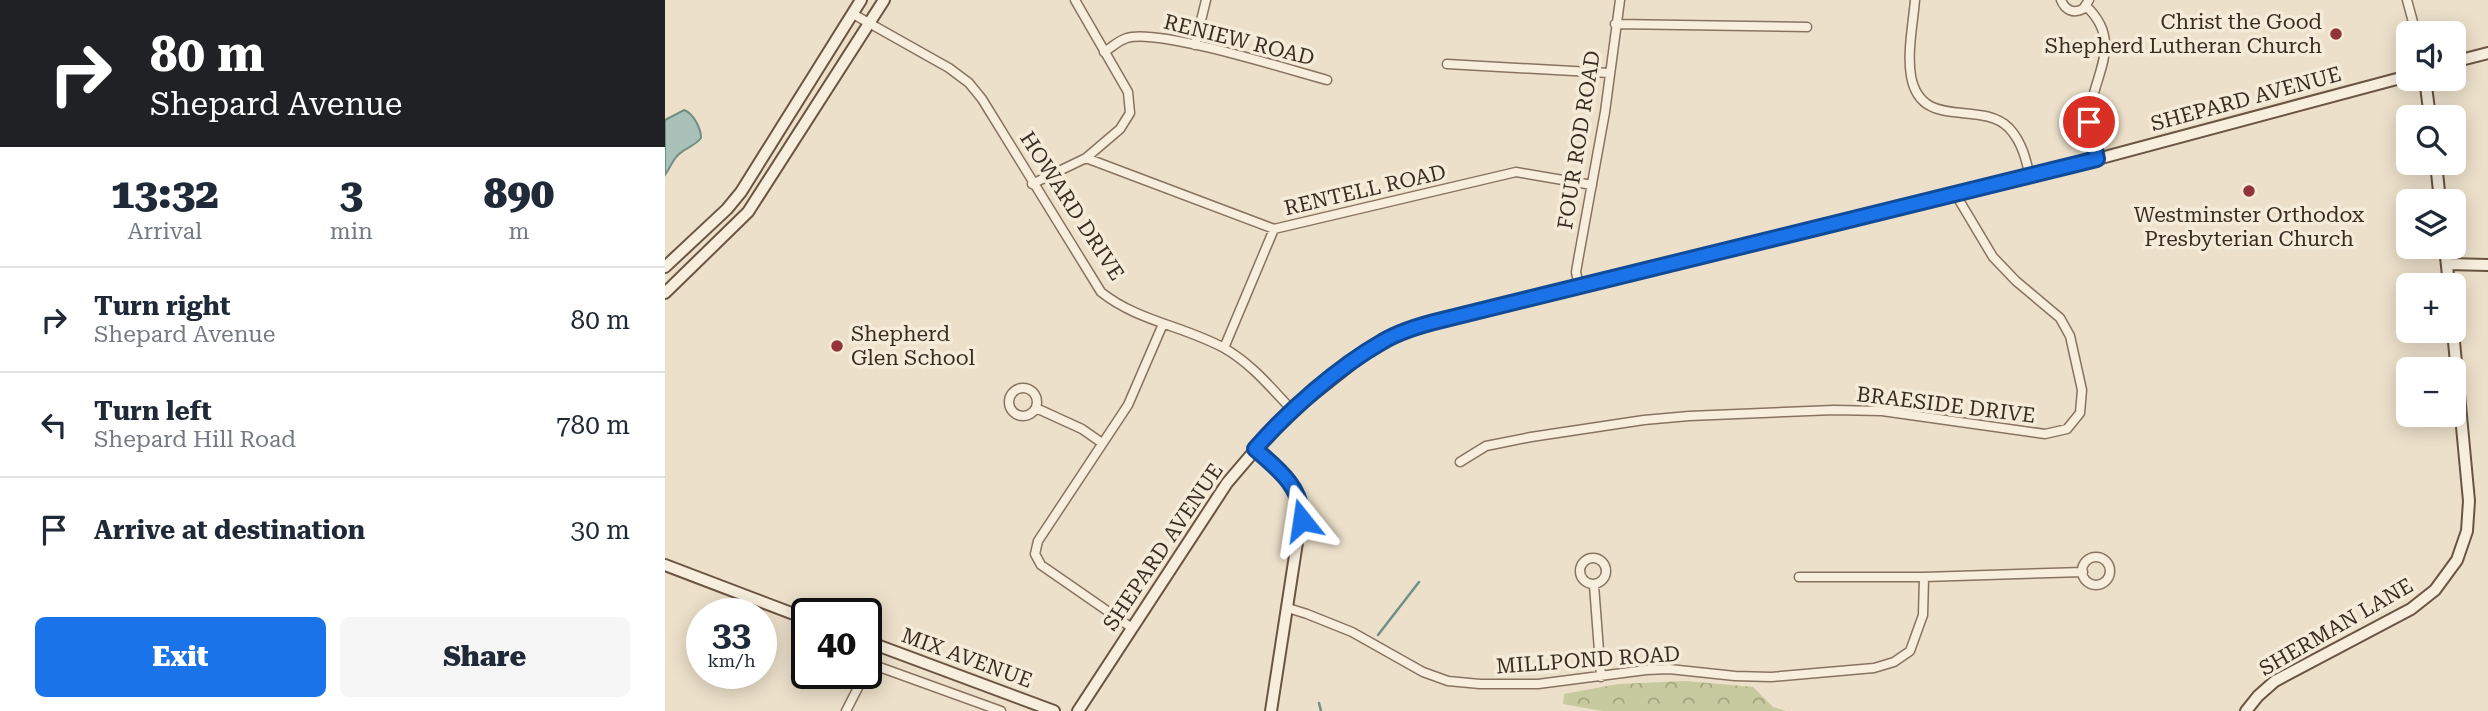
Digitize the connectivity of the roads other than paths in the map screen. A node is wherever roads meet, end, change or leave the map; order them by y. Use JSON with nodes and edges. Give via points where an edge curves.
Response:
{"nodes":[{"id":1,"x":861,"y":0,"type":"edge"},
{"id":2,"x":884,"y":0,"type":"edge"},
{"id":3,"x":1075,"y":0,"type":"edge"},
{"id":4,"x":1206,"y":0,"type":"edge"},
{"id":5,"x":1620,"y":0,"type":"edge"},
{"id":6,"x":1915,"y":0,"type":"edge"},
{"id":7,"x":2061,"y":0,"type":"edge"},
{"id":8,"x":2407,"y":0,"type":"edge"},
{"id":9,"x":2088,"y":3,"type":"edge"},
{"id":10,"x":853,"y":14,"type":"junction"},
{"id":11,"x":2413,"y":21,"type":"edge"},
{"id":12,"x":870,"y":23,"type":"junction"},
{"id":13,"x":1615,"y":24,"type":"junction"},
{"id":14,"x":1807,"y":27,"type":"dead end"},
{"id":15,"x":1195,"y":45,"type":"junction"},
{"id":16,"x":1104,"y":52,"type":"junction"},
{"id":17,"x":2488,"y":53,"type":"edge"},
{"id":18,"x":2466,"y":59,"type":"edge"},
{"id":19,"x":1447,"y":64,"type":"dead end"},
{"id":20,"x":1609,"y":73,"type":"junction"},
{"id":21,"x":2396,"y":79,"type":"edge"},
{"id":22,"x":1327,"y":80,"type":"dead end"},
{"id":23,"x":1086,"y":158,"type":"junction"},
{"id":24,"x":2097,"y":159,"type":"junction"},
{"id":25,"x":2030,"y":177,"type":"junction"},
{"id":26,"x":1032,"y":184,"type":"junction"},
{"id":27,"x":1591,"y":185,"type":"junction"},
{"id":28,"x":1956,"y":195,"type":"junction"},
{"id":29,"x":727,"y":209,"type":"junction"},
{"id":30,"x":739,"y":222,"type":"junction"},
{"id":31,"x":1274,"y":229,"type":"junction"},
{"id":32,"x":2446,"y":259,"type":"edge"},
{"id":33,"x":669,"y":264,"type":"edge"},
{"id":34,"x":2447,"y":264,"type":"junction"},
{"id":35,"x":2488,"y":265,"type":"edge"},
{"id":36,"x":2448,"y":273,"type":"edge"},
{"id":37,"x":685,"y":274,"type":"junction"},
{"id":38,"x":1579,"y":286,"type":"junction"},
{"id":39,"x":665,"y":293,"type":"edge"},
{"id":40,"x":1163,"y":324,"type":"junction"},
{"id":41,"x":2454,"y":343,"type":"edge"},
{"id":42,"x":1224,"y":348,"type":"junction"},
{"id":43,"x":1036,"y":408,"type":"dead end"},
{"id":44,"x":1293,"y":411,"type":"junction"},
{"id":45,"x":1102,"y":443,"type":"junction"},
{"id":46,"x":1255,"y":449,"type":"junction"},
{"id":47,"x":1460,"y":461,"type":"dead end"},
{"id":48,"x":665,"y":565,"type":"edge"},
{"id":49,"x":2083,"y":572,"type":"dead end"},
{"id":50,"x":1799,"y":577,"type":"dead end"},
{"id":51,"x":1924,"y":577,"type":"junction"},
{"id":52,"x":1594,"y":585,"type":"dead end"},
{"id":53,"x":1288,"y":608,"type":"junction"},
{"id":54,"x":791,"y":613,"type":"edge"},
{"id":55,"x":1132,"y":628,"type":"junction"},
{"id":56,"x":882,"y":647,"type":"edge"},
{"id":57,"x":882,"y":675,"type":"edge"},
{"id":58,"x":1601,"y":677,"type":"junction"},
{"id":59,"x":857,"y":689,"type":"edge"},
{"id":60,"x":1013,"y":695,"type":"junction"},
{"id":61,"x":846,"y":711,"type":"edge"},
{"id":62,"x":1001,"y":711,"type":"edge"},
{"id":63,"x":1034,"y":711,"type":"edge"},
{"id":64,"x":1054,"y":711,"type":"edge"},
{"id":65,"x":1078,"y":711,"type":"edge"},
{"id":66,"x":1271,"y":711,"type":"edge"},
{"id":67,"x":2246,"y":711,"type":"edge"}],
"edges":[{"from":1,"to":10,"type":"street"},
{"from":2,"to":12,"type":"street"},
{"from":3,"to":16,"type":"street"},
{"from":4,"to":15,"type":"street"},
{"from":5,"to":13,"type":"street","name":"FOUR ROD ROAD"},
{"from":6,"to":25,"type":"street","via":[[1910,65],[1915,89],[1933,108],[1979,114],[2007,126],[2024,152]]},
{"from":7,"to":9,"type":"street","via":[[2069,10],[2079,11]]},
{"from":8,"to":11,"type":"street"},
{"from":9,"to":24,"type":"street","via":[[2106,52],[2089,122]]},
{"from":10,"to":12,"type":"street","name":"HOWARD DRIVE"},
{"from":10,"to":29,"type":"street"},
{"from":12,"to":26,"type":"street","name":"HOWARD DRIVE","via":[[969,83]]},
{"from":12,"to":30,"type":"street"},
{"from":13,"to":14,"type":"street"},
{"from":13,"to":20,"type":"street","name":"FOUR ROD ROAD"},
{"from":15,"to":16,"type":"street","name":"RENIEW ROAD","via":[[1150,36],[1127,38]]},
{"from":15,"to":22,"type":"street","name":"RENIEW ROAD"},
{"from":16,"to":23,"type":"street","via":[[1128,92],[1130,113],[1120,129]]},
{"from":17,"to":18,"type":"street"},
{"from":19,"to":20,"type":"street"},
{"from":20,"to":27,"type":"street","name":"FOUR ROD ROAD"},
{"from":21,"to":24,"type":"street","name":"SHEPARD AVENUE"},
{"from":23,"to":26,"type":"street"},
{"from":23,"to":31,"type":"street"},
{"from":24,"to":25,"type":"street","name":"SHEPARD AVENUE"},
{"from":25,"to":28,"type":"street","name":"SHEPARD AVENUE"},
{"from":26,"to":40,"type":"street","name":"HOWARD DRIVE","via":[[1101,292],[1124,308]]},
{"from":27,"to":31,"type":"street","name":"RENTELL ROAD","via":[[1516,172]]},
{"from":27,"to":38,"type":"street","name":"FOUR ROD ROAD","via":[[1577,264]]},
{"from":28,"to":38,"type":"street","name":"SHEPARD AVENUE"},
{"from":28,"to":47,"type":"street","name":"BRAESIDE DRIVE","via":[[1993,257],[2060,318],[2070,336],[2082,390],[2080,413],[2067,429],[2045,435],[1882,411],[1689,416],[1531,437],[1486,446]]},
{"from":29,"to":30,"type":"street"},
{"from":29,"to":33,"type":"street"},
{"from":30,"to":37,"type":"street"},
{"from":31,"to":42,"type":"street","name":"RENTELL ROAD"},
{"from":32,"to":34,"type":"street"},
{"from":33,"to":37,"type":"street"},
{"from":34,"to":35,"type":"street"},
{"from":34,"to":36,"type":"street"},
{"from":37,"to":39,"type":"street"},
{"from":38,"to":44,"type":"street","name":"SHEPARD AVENUE","via":[[1399,333],[1364,354]]},
{"from":40,"to":42,"type":"street","name":"HOWARD DRIVE"},
{"from":40,"to":45,"type":"street","via":[[1128,405]]},
{"from":41,"to":67,"type":"street","name":"SHERMAN LANE","via":[[2469,501],[2467,531],[2457,560],[2423,601],[2275,681]]},
{"from":42,"to":44,"type":"street","name":"HOWARD DRIVE"},
{"from":43,"to":45,"type":"street"},
{"from":44,"to":46,"type":"street","name":"SHEPARD AVENUE"},
{"from":45,"to":55,"type":"street","via":[[1038,541],[1035,554],[1041,565]]},
{"from":46,"to":53,"type":"street","via":[[1289,481],[1300,500],[1302,520]]},
{"from":46,"to":55,"type":"street","name":"SHEPARD AVENUE","via":[[1227,483]]},
{"from":48,"to":54,"type":"street"},
{"from":49,"to":51,"type":"street"},
{"from":50,"to":51,"type":"street"},
{"from":51,"to":58,"type":"street","name":"MILLPOND ROAD","via":[[1923,615],[1917,634],[1910,651],[1894,662],[1874,668],[1771,677],[1669,669]]},
{"from":52,"to":58,"type":"street"},
{"from":53,"to":58,"type":"street","name":"MILLPOND ROAD","via":[[1352,632],[1448,681],[1538,684]]},
{"from":53,"to":66,"type":"street"},
{"from":55,"to":65,"type":"street","name":"SHEPARD AVENUE"},
{"from":56,"to":60,"type":"street","name":"MIX AVENUE"},
{"from":57,"to":62,"type":"street"},
{"from":59,"to":61,"type":"street"},
{"from":60,"to":63,"type":"street"},
{"from":60,"to":64,"type":"street","name":"MIX AVENUE"}]}
